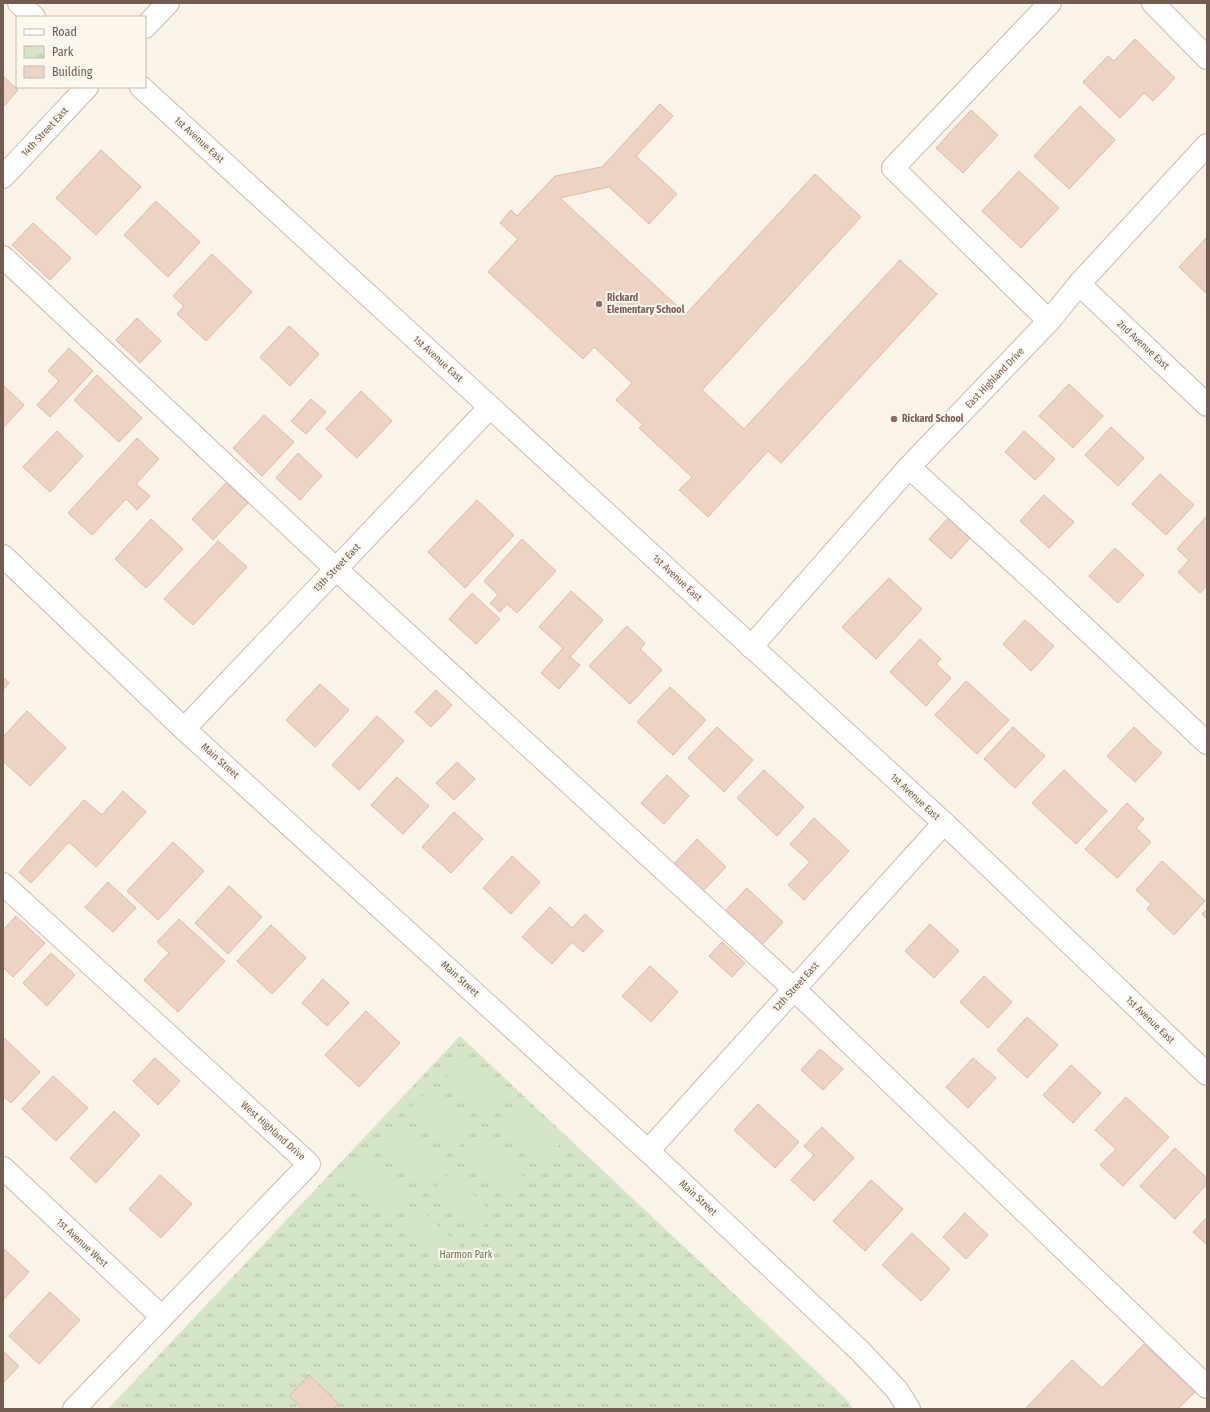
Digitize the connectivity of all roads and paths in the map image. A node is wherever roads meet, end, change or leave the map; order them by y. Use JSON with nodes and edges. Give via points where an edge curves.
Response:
{"nodes":[{"id":1,"x":19,"y":3,"type":"edge"},
{"id":2,"x":168,"y":3,"type":"edge"},
{"id":3,"x":1050,"y":3,"type":"edge"},
{"id":4,"x":1153,"y":3,"type":"edge"},
{"id":5,"x":33,"y":16,"type":"edge"},
{"id":6,"x":146,"y":25,"type":"edge"},
{"id":7,"x":1207,"y":58,"type":"edge"},
{"id":8,"x":86,"y":88,"type":"edge"},
{"id":9,"x":142,"y":88,"type":"edge"},
{"id":10,"x":1207,"y":145,"type":"edge"},
{"id":11,"x":3,"y":177,"type":"edge"},
{"id":12,"x":3,"y":257,"type":"edge"},
{"id":13,"x":1079,"y":284,"type":"junction"},
{"id":14,"x":1049,"y":321,"type":"junction"},
{"id":15,"x":1207,"y":405,"type":"edge"},
{"id":16,"x":490,"y":407,"type":"junction"},
{"id":17,"x":909,"y":467,"type":"junction"},
{"id":18,"x":3,"y":556,"type":"edge"},
{"id":19,"x":336,"y":569,"type":"junction"},
{"id":20,"x":751,"y":647,"type":"junction"},
{"id":21,"x":184,"y":729,"type":"junction"},
{"id":22,"x":1207,"y":743,"type":"edge"},
{"id":23,"x":944,"y":823,"type":"junction"},
{"id":24,"x":3,"y":884,"type":"edge"},
{"id":25,"x":794,"y":989,"type":"junction"},
{"id":26,"x":1207,"y":1074,"type":"edge"},
{"id":27,"x":648,"y":1151,"type":"junction"},
{"id":28,"x":3,"y":1168,"type":"edge"},
{"id":29,"x":162,"y":1317,"type":"junction"},
{"id":30,"x":1207,"y":1387,"type":"edge"},
{"id":31,"x":74,"y":1409,"type":"edge"},
{"id":32,"x":909,"y":1409,"type":"edge"}],
"edges":[{"from":1,"to":5,"type":"street"},
{"from":2,"to":6,"type":"street"},
{"from":3,"to":14,"type":"street","via":[[893,168]]},
{"from":4,"to":7,"type":"street"},
{"from":8,"to":11,"type":"street","name":"14th Street East"},
{"from":9,"to":16,"type":"street","name":"1st Avenue East"},
{"from":10,"to":13,"type":"street","name":"East Highland Drive"},
{"from":12,"to":19,"type":"street"},
{"from":13,"to":14,"type":"street","name":"East Highland Drive"},
{"from":13,"to":15,"type":"street","name":"2nd Avenue East"},
{"from":14,"to":17,"type":"street","name":"East Highland Drive"},
{"from":16,"to":19,"type":"street","name":"13th Street East"},
{"from":16,"to":20,"type":"street","name":"1st Avenue East"},
{"from":17,"to":20,"type":"street","name":"East Highland Drive"},
{"from":17,"to":22,"type":"street"},
{"from":18,"to":21,"type":"street","name":"Main Street"},
{"from":19,"to":21,"type":"street","name":"13th Street East"},
{"from":19,"to":25,"type":"street"},
{"from":20,"to":23,"type":"street","name":"1st Avenue East"},
{"from":21,"to":27,"type":"street","name":"Main Street"},
{"from":23,"to":25,"type":"street","name":"12th Street East"},
{"from":23,"to":26,"type":"street","name":"1st Avenue East"},
{"from":24,"to":29,"type":"street","name":"West Highland Drive","via":[[309,1164]]},
{"from":25,"to":27,"type":"street","name":"12th Street East"},
{"from":25,"to":30,"type":"street"},
{"from":27,"to":32,"type":"street","name":"Main Street","via":[[859,1350],[897,1390]]},
{"from":28,"to":29,"type":"street","name":"1st Avenue West"},
{"from":29,"to":31,"type":"street","name":"West Highland Drive"}]}
